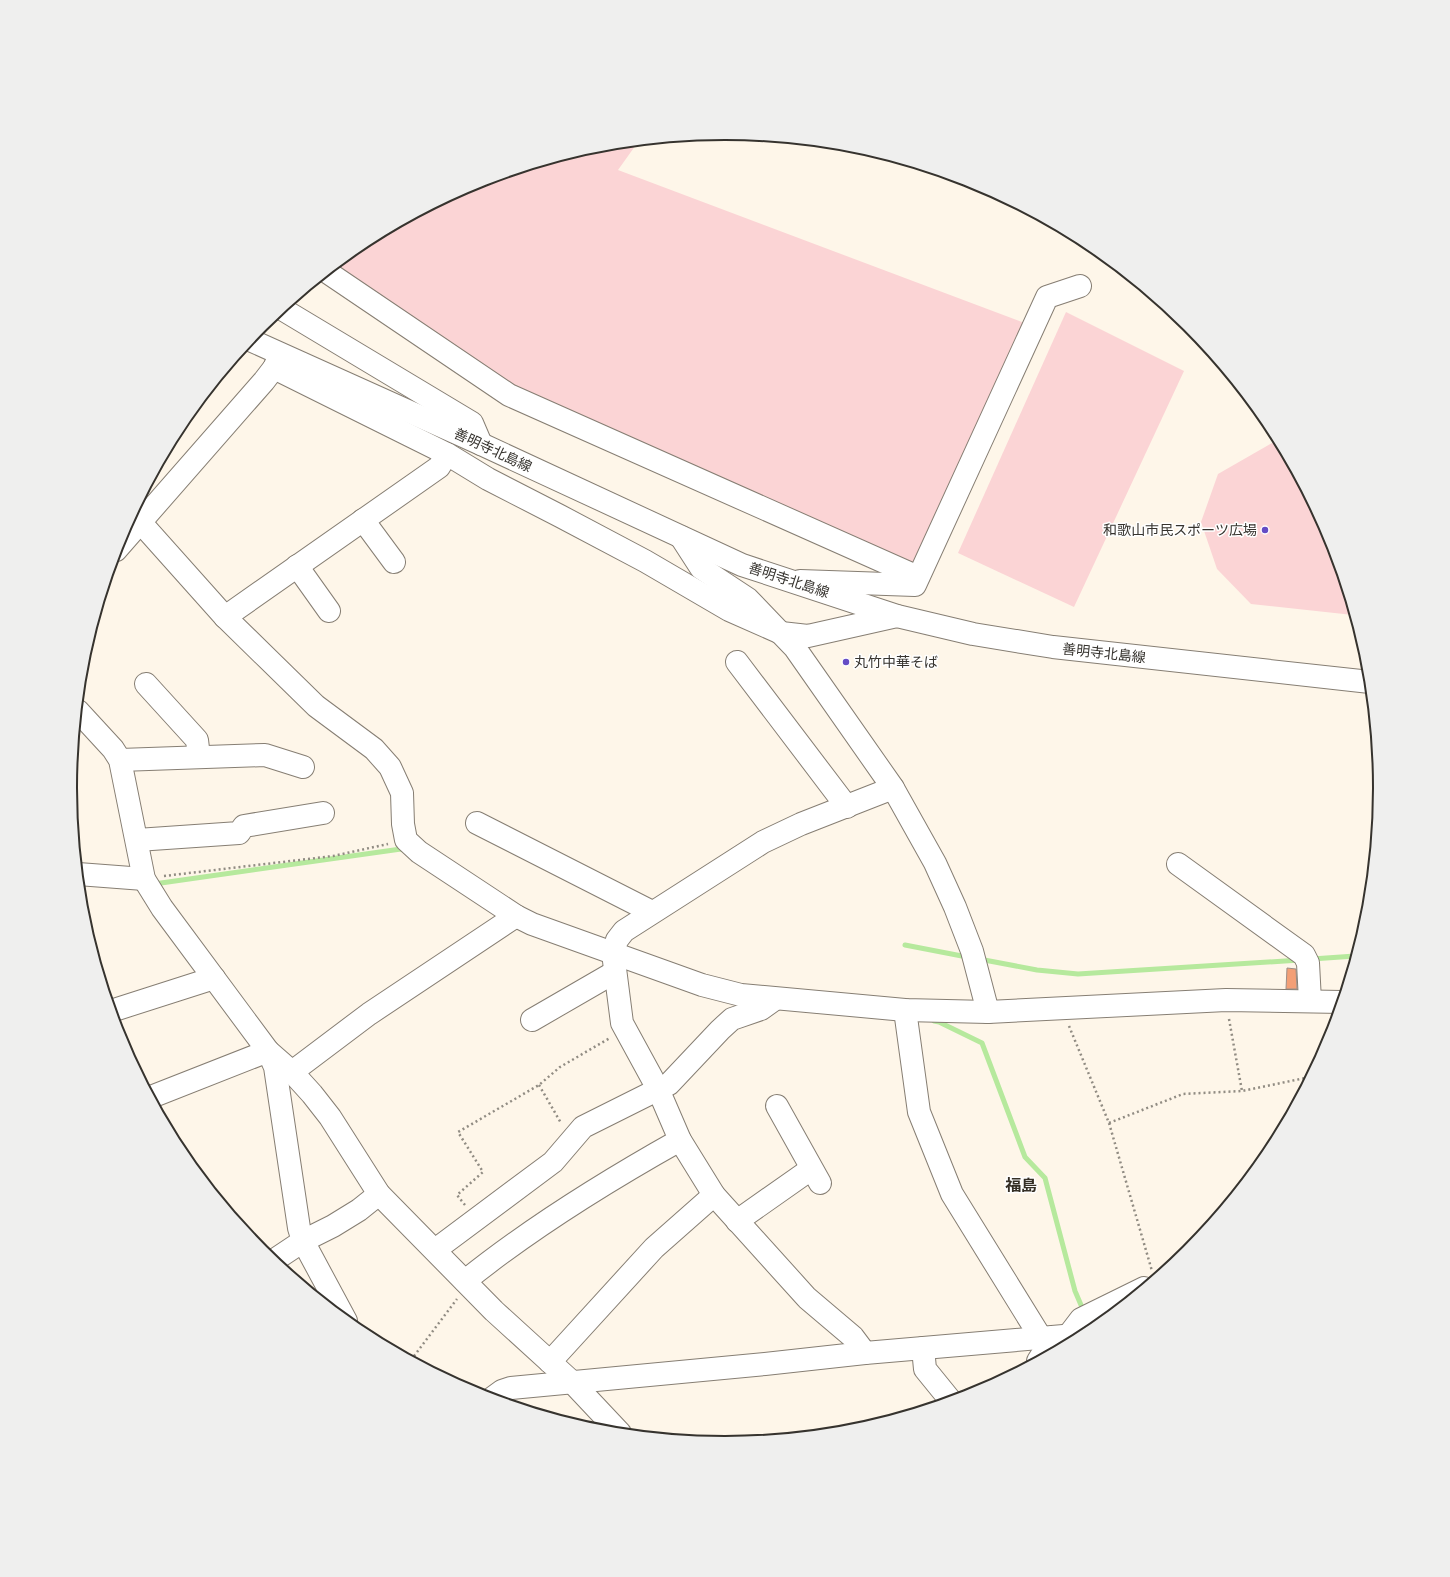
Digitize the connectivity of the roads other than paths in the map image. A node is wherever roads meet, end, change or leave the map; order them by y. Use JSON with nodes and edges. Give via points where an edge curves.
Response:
{"nodes":[{"id":1,"x":331,"y":274,"type":"edge"},
{"id":2,"x":1080,"y":286,"type":"dead end"},
{"id":3,"x":294,"y":305,"type":"edge"},
{"id":4,"x":287,"y":312,"type":"edge"},
{"id":5,"x":313,"y":327,"type":"junction"},
{"id":6,"x":254,"y":344,"type":"edge"},
{"id":7,"x":277,"y":362,"type":"junction"},
{"id":8,"x":481,"y":444,"type":"junction"},
{"id":9,"x":447,"y":454,"type":"junction"},
{"id":10,"x":137,"y":518,"type":"edge"},
{"id":11,"x":363,"y":520,"type":"junction"},
{"id":12,"x":681,"y":537,"type":"junction"},
{"id":13,"x":394,"y":562,"type":"dead end"},
{"id":14,"x":297,"y":566,"type":"junction"},
{"id":15,"x":918,"y":577,"type":"junction"},
{"id":16,"x":793,"y":581,"type":"junction"},
{"id":17,"x":329,"y":610,"type":"dead end"},
{"id":18,"x":896,"y":616,"type":"junction"},
{"id":19,"x":225,"y":617,"type":"junction"},
{"id":20,"x":781,"y":634,"type":"junction"},
{"id":21,"x":737,"y":662,"type":"dead end"},
{"id":22,"x":1364,"y":681,"type":"edge"},
{"id":23,"x":146,"y":684,"type":"dead end"},
{"id":24,"x":82,"y":715,"type":"edge"},
{"id":25,"x":198,"y":757,"type":"junction"},
{"id":26,"x":120,"y":760,"type":"junction"},
{"id":27,"x":302,"y":767,"type":"dead end"},
{"id":28,"x":893,"y":788,"type":"junction"},
{"id":29,"x":847,"y":807,"type":"junction"},
{"id":30,"x":323,"y":813,"type":"dead end"},
{"id":31,"x":476,"y":824,"type":"dead end"},
{"id":32,"x":137,"y":840,"type":"junction"},
{"id":33,"x":1178,"y":864,"type":"dead end"},
{"id":34,"x":83,"y":875,"type":"edge"},
{"id":35,"x":146,"y":883,"type":"junction"},
{"id":36,"x":652,"y":912,"type":"junction"},
{"id":37,"x":516,"y":916,"type":"junction"},
{"id":38,"x":614,"y":963,"type":"junction"},
{"id":39,"x":214,"y":978,"type":"junction"},
{"id":40,"x":1310,"y":1001,"type":"junction"},
{"id":41,"x":1337,"y":1002,"type":"edge"},
{"id":42,"x":769,"y":1004,"type":"junction"},
{"id":43,"x":116,"y":1009,"type":"edge"},
{"id":44,"x":988,"y":1012,"type":"junction"},
{"id":45,"x":906,"y":1015,"type":"junction"},
{"id":46,"x":532,"y":1020,"type":"dead end"},
{"id":47,"x":268,"y":1051,"type":"junction"},
{"id":48,"x":292,"y":1072,"type":"junction"},
{"id":49,"x":658,"y":1089,"type":"junction"},
{"id":50,"x":155,"y":1095,"type":"edge"},
{"id":51,"x":777,"y":1106,"type":"dead end"},
{"id":52,"x":680,"y":1140,"type":"junction"},
{"id":53,"x":379,"y":1194,"type":"junction"},
{"id":54,"x":714,"y":1195,"type":"junction"},
{"id":55,"x":737,"y":1221,"type":"junction"},
{"id":56,"x":303,"y":1240,"type":"junction"},
{"id":57,"x":435,"y":1250,"type":"junction"},
{"id":58,"x":278,"y":1257,"type":"edge"},
{"id":59,"x":467,"y":1283,"type":"junction"},
{"id":60,"x":1144,"y":1283,"type":"edge"},
{"id":61,"x":340,"y":1310,"type":"edge"},
{"id":62,"x":1070,"y":1330,"type":"edge"},
{"id":63,"x":923,"y":1348,"type":"junction"},
{"id":64,"x":1048,"y":1350,"type":"edge"},
{"id":65,"x":865,"y":1353,"type":"junction"},
{"id":66,"x":550,"y":1362,"type":"junction"},
{"id":67,"x":572,"y":1382,"type":"junction"},
{"id":68,"x":497,"y":1395,"type":"edge"},
{"id":69,"x":947,"y":1397,"type":"edge"},
{"id":70,"x":614,"y":1427,"type":"edge"}],
"edges":[{"from":1,"to":15,"type":"street","via":[[509,396]]},
{"from":2,"to":15,"type":"street","via":[[1047,297]]},
{"from":3,"to":5,"type":"street"},
{"from":4,"to":5,"type":"street"},
{"from":5,"to":8,"type":"street","via":[[472,423]]},
{"from":6,"to":7,"type":"street","name":"善明寺北島線"},
{"from":7,"to":8,"type":"street","name":"善明寺北島線"},
{"from":7,"to":9,"type":"street"},
{"from":7,"to":10,"type":"street"},
{"from":8,"to":12,"type":"street","name":"善明寺北島線"},
{"from":9,"to":11,"type":"street","via":[[439,467]]},
{"from":9,"to":20,"type":"street","via":[[488,479],[632,554],[729,610]]},
{"from":10,"to":19,"type":"street"},
{"from":11,"to":13,"type":"street"},
{"from":11,"to":14,"type":"street"},
{"from":12,"to":16,"type":"street","name":"善明寺北島線","via":[[742,565]]},
{"from":12,"to":20,"type":"street","via":[[701,568],[748,599]]},
{"from":14,"to":17,"type":"street"},
{"from":14,"to":19,"type":"street"},
{"from":15,"to":16,"type":"street","via":[[915,585]]},
{"from":16,"to":18,"type":"street","name":"善明寺北島線"},
{"from":18,"to":20,"type":"street","via":[[808,636]]},
{"from":18,"to":22,"type":"street","name":"善明寺北島線","via":[[973,634],[1053,647]]},
{"from":19,"to":37,"type":"street","via":[[316,706],[374,749],[390,767],[402,793],[406,840],[419,852]]},
{"from":20,"to":28,"type":"street","via":[[795,648]]},
{"from":21,"to":29,"type":"street"},
{"from":23,"to":25,"type":"street","via":[[197,740]]},
{"from":24,"to":26,"type":"street"},
{"from":25,"to":26,"type":"street"},
{"from":25,"to":27,"type":"street","via":[[265,755]]},
{"from":26,"to":32,"type":"street"},
{"from":28,"to":29,"type":"street"},
{"from":28,"to":44,"type":"street","via":[[935,863],[955,907],[974,958]]},
{"from":29,"to":36,"type":"street","via":[[763,842]]},
{"from":30,"to":32,"type":"street","via":[[244,826],[239,833]]},
{"from":31,"to":36,"type":"street"},
{"from":32,"to":35,"type":"street"},
{"from":33,"to":40,"type":"street","via":[[1306,959]]},
{"from":34,"to":35,"type":"street"},
{"from":35,"to":39,"type":"street"},
{"from":36,"to":38,"type":"street","via":[[624,931],[617,940]]},
{"from":37,"to":38,"type":"street"},
{"from":37,"to":48,"type":"street","via":[[368,1014]]},
{"from":38,"to":42,"type":"street"},
{"from":38,"to":46,"type":"street"},
{"from":38,"to":49,"type":"street","via":[[622,1023]]},
{"from":39,"to":43,"type":"street"},
{"from":39,"to":47,"type":"street"},
{"from":40,"to":41,"type":"street"},
{"from":40,"to":44,"type":"street","via":[[1226,1000]]},
{"from":42,"to":45,"type":"street"},
{"from":42,"to":49,"type":"street","via":[[732,1019],[669,1084]]},
{"from":44,"to":45,"type":"street"},
{"from":45,"to":62,"type":"street","via":[[919,1112],[952,1194]]},
{"from":47,"to":48,"type":"street"},
{"from":47,"to":50,"type":"street"},
{"from":47,"to":56,"type":"street","via":[[275,1067],[299,1228]]},
{"from":48,"to":53,"type":"street","via":[[330,1117]]},
{"from":49,"to":52,"type":"street"},
{"from":49,"to":57,"type":"street","via":[[583,1127],[553,1162]]},
{"from":51,"to":55,"type":"street","via":[[815,1176]]},
{"from":52,"to":54,"type":"street"},
{"from":52,"to":59,"type":"street","via":[[610,1180],[499,1253]]},
{"from":53,"to":56,"type":"street","via":[[333,1226]]},
{"from":53,"to":57,"type":"street"},
{"from":54,"to":55,"type":"street"},
{"from":54,"to":66,"type":"street","via":[[654,1248]]},
{"from":55,"to":65,"type":"street","via":[[807,1298],[853,1337]]},
{"from":56,"to":58,"type":"street"},
{"from":56,"to":61,"type":"street"},
{"from":57,"to":59,"type":"street"},
{"from":59,"to":66,"type":"street"},
{"from":60,"to":62,"type":"street"},
{"from":62,"to":63,"type":"street"},
{"from":62,"to":64,"type":"street"},
{"from":63,"to":65,"type":"street"},
{"from":63,"to":69,"type":"street","via":[[925,1369]]},
{"from":65,"to":67,"type":"street"},
{"from":66,"to":67,"type":"street"},
{"from":67,"to":68,"type":"street","via":[[511,1388]]},
{"from":67,"to":70,"type":"street"}]}
